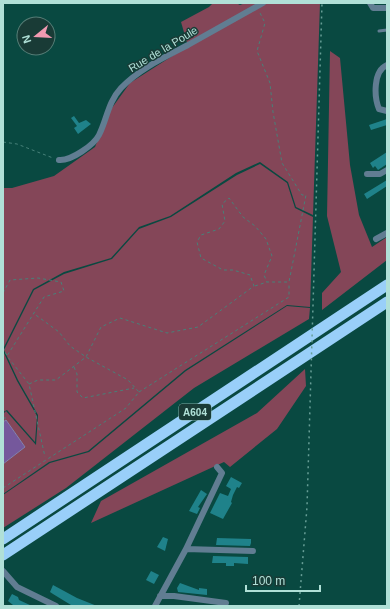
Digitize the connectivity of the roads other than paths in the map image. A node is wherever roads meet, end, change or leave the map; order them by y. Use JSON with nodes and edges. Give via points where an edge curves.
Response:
{"nodes":[{"id":1,"x":263,"y":3,"type":"edge"},
{"id":2,"x":370,"y":3,"type":"edge"},
{"id":3,"x":387,"y":8,"type":"edge"},
{"id":4,"x":379,"y":30,"type":"dead end"},
{"id":5,"x":387,"y":30,"type":"edge"},
{"id":6,"x":387,"y":66,"type":"edge"},
{"id":7,"x":387,"y":111,"type":"edge"},
{"id":8,"x":59,"y":160,"type":"road end"},
{"id":9,"x":387,"y":170,"type":"edge"},
{"id":10,"x":367,"y":174,"type":"dead end"},
{"id":11,"x":387,"y":232,"type":"edge"},
{"id":12,"x":376,"y":239,"type":"dead end"},
{"id":13,"x":387,"y":285,"type":"edge"},
{"id":14,"x":387,"y":302,"type":"edge"},
{"id":15,"x":218,"y":467,"type":"dead end"},
{"id":16,"x":3,"y":539,"type":"edge"},
{"id":17,"x":186,"y":549,"type":"junction"},
{"id":18,"x":253,"y":551,"type":"dead end"},
{"id":19,"x":3,"y":555,"type":"edge"},
{"id":20,"x":3,"y":571,"type":"edge"},
{"id":21,"x":160,"y":596,"type":"junction"},
{"id":22,"x":226,"y":603,"type":"dead end"},
{"id":23,"x":56,"y":606,"type":"edge"},
{"id":24,"x":155,"y":606,"type":"edge"}],
"edges":[{"from":1,"to":8,"type":"street","name":"Rue de la Poule","via":[[157,62],[121,88],[109,106],[98,136],[80,153],[67,160]]},
{"from":2,"to":3,"type":"street","via":[[373,8]]},
{"from":4,"to":5,"type":"lane"},
{"from":6,"to":7,"type":"street","via":[[378,73],[375,100],[380,109]]},
{"from":9,"to":10,"type":"street","via":[[380,174]]},
{"from":11,"to":12,"type":"street"},
{"from":13,"to":16,"type":"highway","number":"A604"},
{"from":14,"to":19,"type":"highway","number":"A604"},
{"from":15,"to":17,"type":"street","via":[[222,474]]},
{"from":17,"to":18,"type":"street"},
{"from":17,"to":21,"type":"street"},
{"from":20,"to":23,"type":"street","via":[[17,587]]},
{"from":21,"to":22,"type":"street"},
{"from":21,"to":24,"type":"street"}]}
